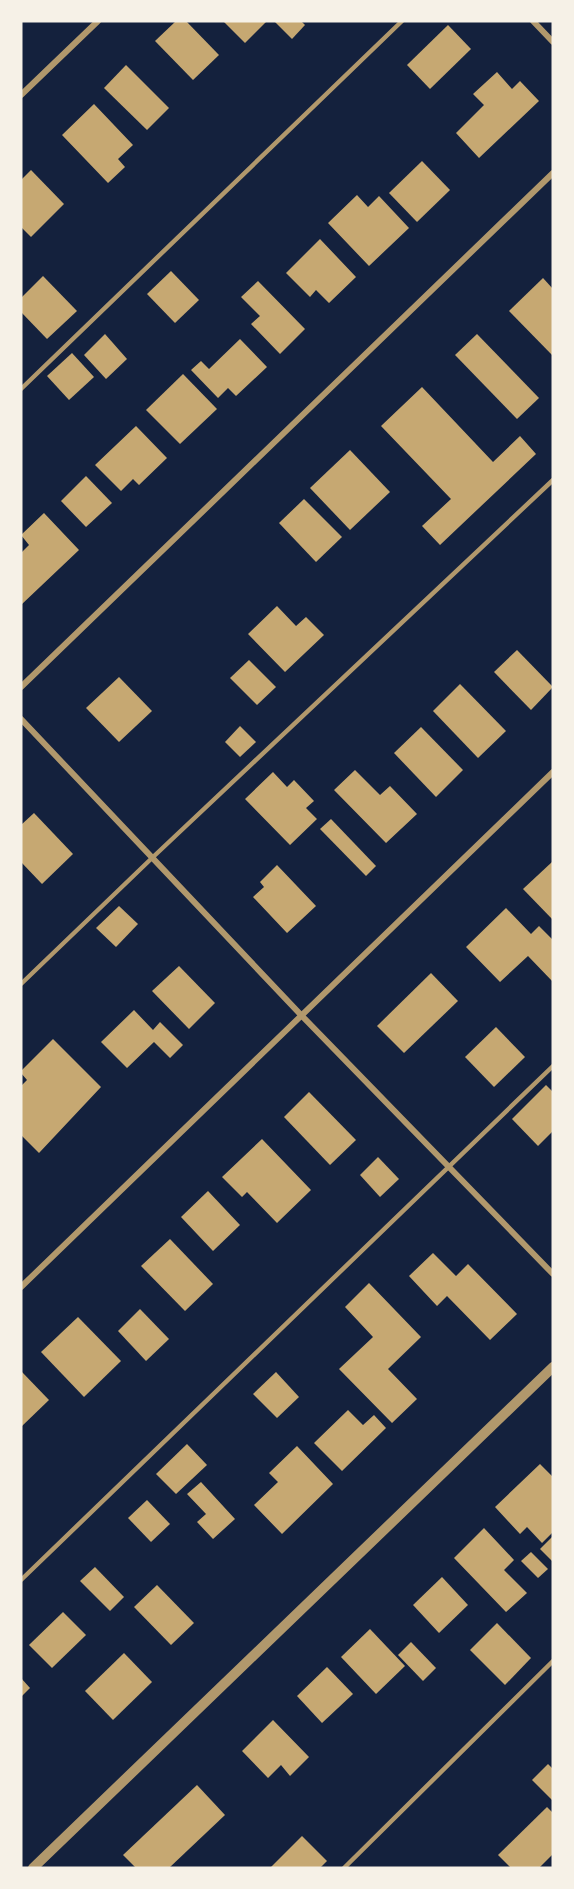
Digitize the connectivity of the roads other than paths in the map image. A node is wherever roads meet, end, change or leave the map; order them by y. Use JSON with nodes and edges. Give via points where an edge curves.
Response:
{"nodes":[{"id":1,"x":98,"y":21,"type":"edge"},
{"id":2,"x":402,"y":21,"type":"edge"},
{"id":3,"x":533,"y":21,"type":"edge"},
{"id":4,"x":553,"y":42,"type":"edge"},
{"id":5,"x":21,"y":95,"type":"edge"},
{"id":6,"x":553,"y":173,"type":"edge"},
{"id":7,"x":21,"y":389,"type":"edge"},
{"id":8,"x":553,"y":480,"type":"edge"},
{"id":9,"x":21,"y":687,"type":"edge"},
{"id":10,"x":21,"y":719,"type":"edge"},
{"id":11,"x":553,"y":772,"type":"edge"},
{"id":12,"x":152,"y":858,"type":"junction"},
{"id":13,"x":21,"y":984,"type":"edge"},
{"id":14,"x":302,"y":1016,"type":"junction"},
{"id":15,"x":553,"y":1066,"type":"edge"},
{"id":16,"x":448,"y":1167,"type":"junction"},
{"id":17,"x":553,"y":1274,"type":"edge"},
{"id":18,"x":21,"y":1287,"type":"edge"},
{"id":19,"x":553,"y":1367,"type":"edge"},
{"id":20,"x":21,"y":1580,"type":"edge"},
{"id":21,"x":553,"y":1660,"type":"edge"},
{"id":22,"x":33,"y":1868,"type":"edge"},
{"id":23,"x":344,"y":1868,"type":"edge"}],
"edges":[{"from":1,"to":5,"type":"street"},
{"from":2,"to":7,"type":"lane"},
{"from":3,"to":4,"type":"street"},
{"from":6,"to":9,"type":"street"},
{"from":8,"to":12,"type":"lane"},
{"from":10,"to":12,"type":"street"},
{"from":11,"to":14,"type":"street"},
{"from":12,"to":13,"type":"lane"},
{"from":12,"to":14,"type":"street"},
{"from":14,"to":16,"type":"street"},
{"from":14,"to":18,"type":"street"},
{"from":15,"to":16,"type":"lane"},
{"from":16,"to":17,"type":"street"},
{"from":16,"to":20,"type":"lane"},
{"from":19,"to":22,"type":"street"},
{"from":21,"to":23,"type":"lane"}]}
